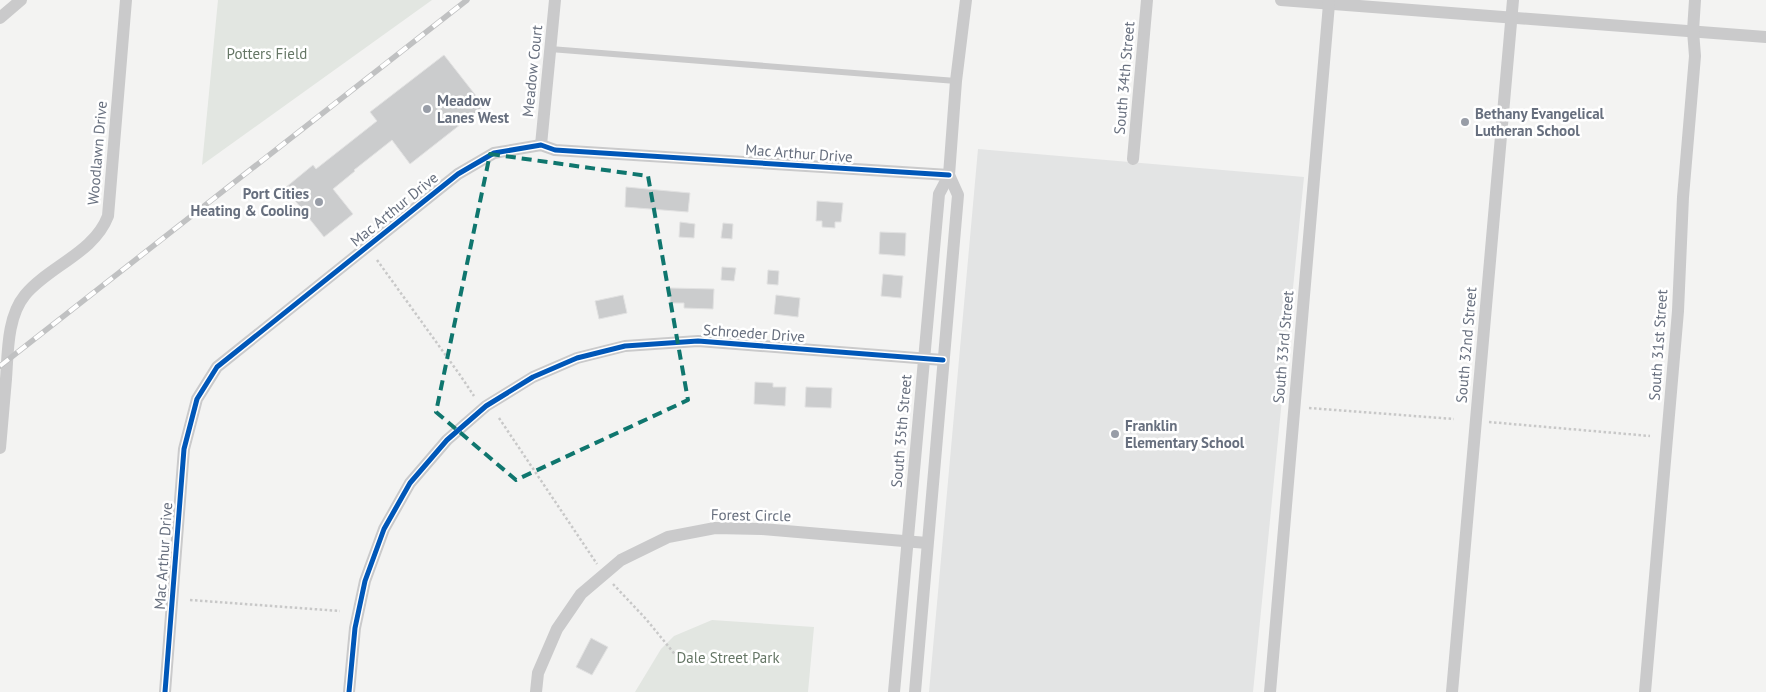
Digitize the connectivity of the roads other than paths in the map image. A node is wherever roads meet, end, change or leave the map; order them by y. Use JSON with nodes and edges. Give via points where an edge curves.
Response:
{"nodes":[{"id":1,"x":21,"y":0,"type":"edge"},
{"id":2,"x":126,"y":0,"type":"edge"},
{"id":3,"x":555,"y":0,"type":"edge"},
{"id":4,"x":966,"y":0,"type":"edge"},
{"id":5,"x":1147,"y":0,"type":"edge"},
{"id":6,"x":1281,"y":0,"type":"edge"},
{"id":7,"x":1513,"y":0,"type":"edge"},
{"id":8,"x":1695,"y":0,"type":"edge"},
{"id":9,"x":1329,"y":1,"type":"edge"},
{"id":10,"x":0,"y":18,"type":"edge"},
{"id":11,"x":1510,"y":18,"type":"junction"},
{"id":12,"x":1693,"y":32,"type":"junction"},
{"id":13,"x":1766,"y":37,"type":"edge"},
{"id":14,"x":550,"y":49,"type":"junction"},
{"id":15,"x":956,"y":81,"type":"junction"},
{"id":16,"x":541,"y":145,"type":"junction"},
{"id":17,"x":1133,"y":158,"type":"dead end"},
{"id":18,"x":949,"y":175,"type":"junction"},
{"id":19,"x":923,"y":360,"type":"junction"},
{"id":20,"x":943,"y":360,"type":"junction"},
{"id":21,"x":0,"y":448,"type":"edge"},
{"id":22,"x":908,"y":541,"type":"junction"},
{"id":23,"x":927,"y":543,"type":"junction"},
{"id":24,"x":165,"y":692,"type":"edge"},
{"id":25,"x":349,"y":692,"type":"edge"},
{"id":26,"x":536,"y":692,"type":"edge"},
{"id":27,"x":894,"y":692,"type":"edge"},
{"id":28,"x":914,"y":692,"type":"edge"},
{"id":29,"x":1270,"y":692,"type":"edge"},
{"id":30,"x":1452,"y":692,"type":"edge"},
{"id":31,"x":1645,"y":692,"type":"edge"}],
"edges":[{"from":1,"to":10,"type":"street"},
{"from":2,"to":21,"type":"street","name":"Woodlawn Drive","via":[[108,216],[94,238],[33,287],[16,308],[10,333]]},
{"from":3,"to":14,"type":"street","name":"Meadow Court"},
{"from":4,"to":15,"type":"street","name":"South 35th Street"},
{"from":5,"to":17,"type":"street","name":"South 34th Street"},
{"from":6,"to":9,"type":"street"},
{"from":7,"to":11,"type":"street","name":"South 32nd Street"},
{"from":8,"to":12,"type":"street","name":"South 31st Street"},
{"from":9,"to":11,"type":"street"},
{"from":9,"to":29,"type":"street","name":"South 33rd Street"},
{"from":11,"to":12,"type":"street"},
{"from":11,"to":30,"type":"street","name":"South 32nd Street"},
{"from":12,"to":13,"type":"street"},
{"from":12,"to":31,"type":"street","name":"South 31st Street","via":[[1695,56],[1683,197],[1678,311]]},
{"from":14,"to":15,"type":"lane"},
{"from":14,"to":16,"type":"street","name":"Meadow Court"},
{"from":15,"to":18,"type":"street","name":"South 35th Street"},
{"from":16,"to":18,"type":"street","name":"Mac Arthur Drive","via":[[554,150]]},
{"from":16,"to":24,"type":"street","name":"Mac Arthur Drive","via":[[494,153],[458,174],[217,367],[197,399],[184,449]]},
{"from":18,"to":19,"type":"street","name":"South 35th Street","via":[[938,194]]},
{"from":18,"to":20,"type":"street","name":"South 35th Street","via":[[958,195]]},
{"from":19,"to":20,"type":"street","name":"Schroeder Drive"},
{"from":19,"to":22,"type":"street","name":"South 35th Street"},
{"from":19,"to":25,"type":"street","name":"Schroeder Drive","via":[[698,341],[625,346],[577,358],[533,377],[486,406],[447,440],[410,483],[384,529],[365,581],[355,628]]},
{"from":20,"to":23,"type":"street","name":"South 35th Street"},
{"from":22,"to":23,"type":"street","name":"Forest Circle"},
{"from":22,"to":26,"type":"street","name":"Forest Circle","via":[[715,528],[668,537],[621,560],[582,594],[557,629],[538,673]]},
{"from":22,"to":27,"type":"street","name":"South 35th Street"},
{"from":23,"to":28,"type":"street","name":"South 35th Street"}]}
